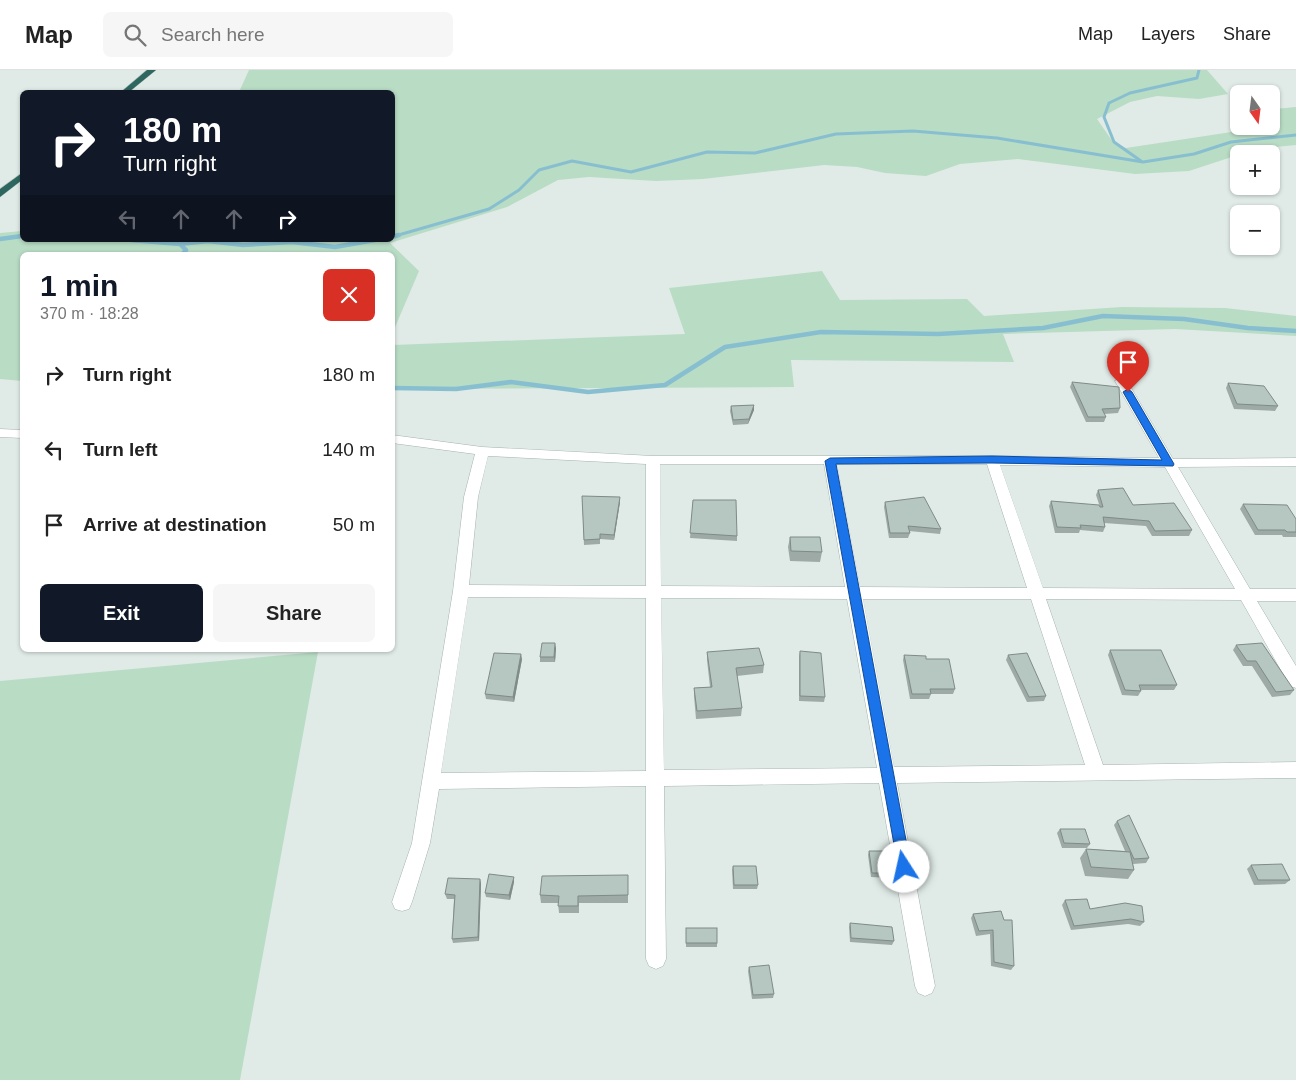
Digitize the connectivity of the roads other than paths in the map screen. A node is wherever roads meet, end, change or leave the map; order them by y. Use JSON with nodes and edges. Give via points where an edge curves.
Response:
{"nodes":[{"id":1,"x":152,"y":70,"type":"edge"},
{"id":2,"x":127,"y":90,"type":"edge"},
{"id":3,"x":20,"y":178,"type":"edge"},
{"id":4,"x":0,"y":194,"type":"edge"},
{"id":5,"x":1121,"y":381,"type":"dead end"},
{"id":6,"x":0,"y":433,"type":"edge"},
{"id":7,"x":20,"y":434,"type":"edge"},
{"id":8,"x":395,"y":439,"type":"edge"},
{"id":9,"x":482,"y":451,"type":"junction"},
{"id":10,"x":653,"y":460,"type":"junction"},
{"id":11,"x":992,"y":460,"type":"junction"},
{"id":12,"x":830,"y":461,"type":"junction"},
{"id":13,"x":1296,"y":462,"type":"edge"},
{"id":14,"x":1169,"y":464,"type":"junction"},
{"id":15,"x":461,"y":591,"type":"junction"},
{"id":16,"x":654,"y":593,"type":"junction"},
{"id":17,"x":854,"y":594,"type":"junction"},
{"id":18,"x":1037,"y":594,"type":"junction"},
{"id":19,"x":1246,"y":595,"type":"junction"},
{"id":20,"x":1296,"y":595,"type":"edge"},
{"id":21,"x":1296,"y":681,"type":"edge"},
{"id":22,"x":1296,"y":770,"type":"edge"},
{"id":23,"x":1097,"y":773,"type":"junction"},
{"id":24,"x":887,"y":776,"type":"junction"},
{"id":25,"x":655,"y":780,"type":"junction"},
{"id":26,"x":431,"y":781,"type":"junction"},
{"id":27,"x":402,"y":902,"type":"dead end"},
{"id":28,"x":656,"y":959,"type":"dead end"},
{"id":29,"x":925,"y":986,"type":"dead end"}],
"edges":[{"from":1,"to":2,"type":"highway"},
{"from":3,"to":4,"type":"highway"},
{"from":5,"to":14,"type":"street"},
{"from":6,"to":7,"type":"street"},
{"from":8,"to":9,"type":"street"},
{"from":9,"to":10,"type":"street"},
{"from":9,"to":15,"type":"street","via":[[470,497]]},
{"from":10,"to":12,"type":"street"},
{"from":10,"to":16,"type":"street"},
{"from":11,"to":12,"type":"street"},
{"from":11,"to":14,"type":"street"},
{"from":11,"to":18,"type":"street"},
{"from":12,"to":17,"type":"street"},
{"from":13,"to":14,"type":"street"},
{"from":14,"to":19,"type":"street"},
{"from":15,"to":16,"type":"street"},
{"from":15,"to":26,"type":"street"},
{"from":16,"to":17,"type":"street"},
{"from":16,"to":25,"type":"street"},
{"from":17,"to":18,"type":"street"},
{"from":17,"to":24,"type":"street"},
{"from":18,"to":19,"type":"street"},
{"from":18,"to":23,"type":"street"},
{"from":19,"to":20,"type":"street"},
{"from":19,"to":21,"type":"street"},
{"from":22,"to":23,"type":"street"},
{"from":23,"to":24,"type":"street"},
{"from":24,"to":25,"type":"street"},
{"from":24,"to":29,"type":"street"},
{"from":25,"to":26,"type":"street"},
{"from":25,"to":28,"type":"street"},
{"from":26,"to":27,"type":"street","via":[[421,843]]}]}
